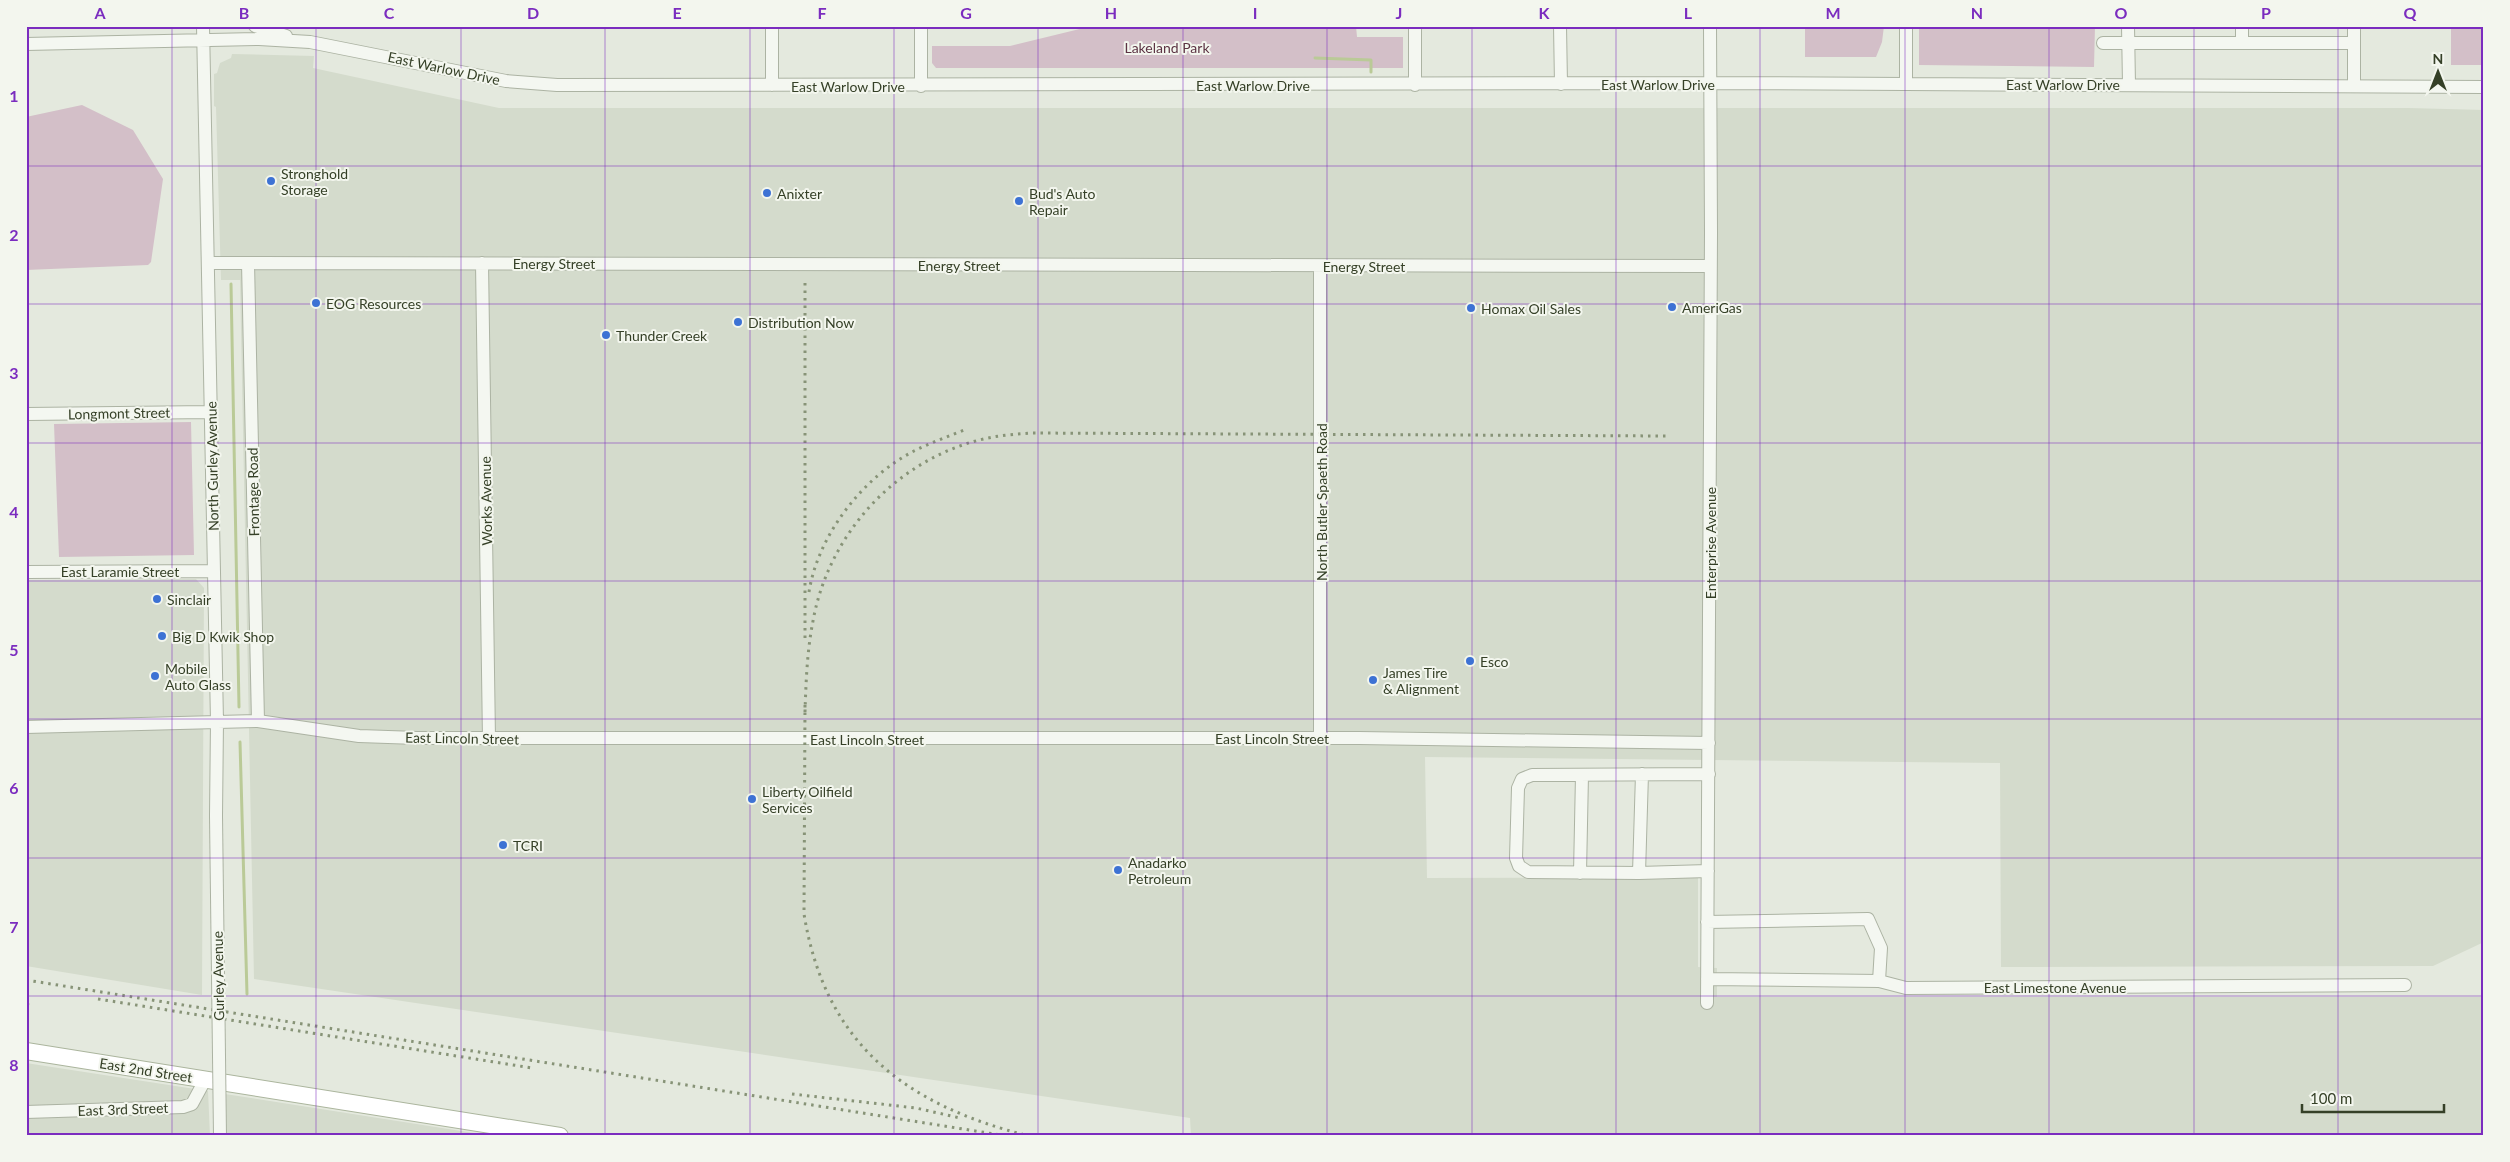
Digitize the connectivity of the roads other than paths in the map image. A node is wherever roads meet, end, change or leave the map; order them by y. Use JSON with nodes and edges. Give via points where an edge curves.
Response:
{"nodes":[{"id":1,"x":203,"y":26,"type":"edge"},
{"id":2,"x":255,"y":26,"type":"edge"},
{"id":3,"x":772,"y":26,"type":"edge"},
{"id":4,"x":921,"y":26,"type":"edge"},
{"id":5,"x":1415,"y":26,"type":"edge"},
{"id":6,"x":1560,"y":26,"type":"edge"},
{"id":7,"x":1710,"y":26,"type":"edge"},
{"id":8,"x":1906,"y":26,"type":"edge"},
{"id":9,"x":2128,"y":26,"type":"edge"},
{"id":10,"x":2242,"y":26,"type":"edge"},
{"id":11,"x":2354,"y":26,"type":"edge"},
{"id":12,"x":204,"y":40,"type":"junction"},
{"id":13,"x":310,"y":42,"type":"junction"},
{"id":14,"x":2242,"y":43,"type":"junction"},
{"id":15,"x":2354,"y":43,"type":"junction"},
{"id":16,"x":26,"y":44,"type":"edge"},
{"id":17,"x":2103,"y":44,"type":"dead end"},
{"id":18,"x":2128,"y":44,"type":"junction"},
{"id":19,"x":1561,"y":84,"type":"junction"},
{"id":20,"x":1709,"y":84,"type":"junction"},
{"id":21,"x":1906,"y":84,"type":"junction"},
{"id":22,"x":2129,"y":84,"type":"junction"},
{"id":23,"x":2354,"y":84,"type":"junction"},
{"id":24,"x":772,"y":85,"type":"junction"},
{"id":25,"x":1415,"y":85,"type":"junction"},
{"id":26,"x":921,"y":86,"type":"junction"},
{"id":27,"x":2484,"y":87,"type":"edge"},
{"id":28,"x":482,"y":262,"type":"junction"},
{"id":29,"x":208,"y":263,"type":"junction"},
{"id":30,"x":248,"y":263,"type":"junction"},
{"id":31,"x":1320,"y":266,"type":"junction"},
{"id":32,"x":1710,"y":266,"type":"junction"},
{"id":33,"x":211,"y":412,"type":"junction"},
{"id":34,"x":26,"y":414,"type":"edge"},
{"id":35,"x":213,"y":570,"type":"junction"},
{"id":36,"x":26,"y":572,"type":"edge"},
{"id":37,"x":216,"y":721,"type":"junction"},
{"id":38,"x":258,"y":721,"type":"junction"},
{"id":39,"x":26,"y":727,"type":"edge"},
{"id":40,"x":1320,"y":738,"type":"junction"},
{"id":41,"x":490,"y":739,"type":"junction"},
{"id":42,"x":1709,"y":743,"type":"junction"},
{"id":43,"x":1642,"y":774,"type":"junction"},
{"id":44,"x":1709,"y":774,"type":"junction"},
{"id":45,"x":1582,"y":775,"type":"junction"},
{"id":46,"x":216,"y":816,"type":"joint"},
{"id":47,"x":1708,"y":871,"type":"junction"},
{"id":48,"x":1580,"y":873,"type":"junction"},
{"id":49,"x":1639,"y":874,"type":"junction"},
{"id":50,"x":1708,"y":922,"type":"junction"},
{"id":51,"x":1707,"y":978,"type":"junction"},
{"id":52,"x":1879,"y":981,"type":"junction"},
{"id":53,"x":2405,"y":985,"type":"dead end"},
{"id":54,"x":1707,"y":1003,"type":"dead end"},
{"id":55,"x":26,"y":1051,"type":"edge"},
{"id":56,"x":205,"y":1080,"type":"junction"},
{"id":57,"x":26,"y":1112,"type":"edge"},
{"id":58,"x":220,"y":1136,"type":"edge"},
{"id":59,"x":560,"y":1136,"type":"edge"}],
"edges":[{"from":1,"to":12,"type":"street"},
{"from":2,"to":13,"type":"street"},
{"from":3,"to":24,"type":"street"},
{"from":4,"to":26,"type":"street"},
{"from":5,"to":25,"type":"street"},
{"from":6,"to":19,"type":"street"},
{"from":7,"to":20,"type":"street","name":"Enterprise Avenue"},
{"from":8,"to":21,"type":"street"},
{"from":9,"to":18,"type":"street"},
{"from":10,"to":14,"type":"street"},
{"from":11,"to":15,"type":"street"},
{"from":12,"to":13,"type":"street","name":"East Warlow Drive"},
{"from":12,"to":16,"type":"street","name":"East Warlow Drive"},
{"from":12,"to":29,"type":"street","name":"North Gurley Avenue"},
{"from":13,"to":24,"type":"street","name":"East Warlow Drive","via":[[506,81],[557,85]]},
{"from":14,"to":15,"type":"street"},
{"from":14,"to":18,"type":"street"},
{"from":15,"to":23,"type":"street"},
{"from":17,"to":18,"type":"street"},
{"from":18,"to":22,"type":"street"},
{"from":19,"to":20,"type":"street","name":"East Warlow Drive"},
{"from":19,"to":25,"type":"street","name":"East Warlow Drive"},
{"from":20,"to":21,"type":"street","name":"East Warlow Drive"},
{"from":20,"to":32,"type":"street","name":"Enterprise Avenue"},
{"from":21,"to":22,"type":"street","name":"East Warlow Drive"},
{"from":22,"to":23,"type":"street","name":"East Warlow Drive"},
{"from":23,"to":27,"type":"street","name":"East Warlow Drive"},
{"from":24,"to":26,"type":"street","name":"East Warlow Drive"},
{"from":25,"to":26,"type":"street","name":"East Warlow Drive"},
{"from":28,"to":30,"type":"street","name":"Energy Street"},
{"from":28,"to":31,"type":"street","name":"Energy Street"},
{"from":28,"to":41,"type":"street","name":"Works Avenue"},
{"from":29,"to":30,"type":"street","name":"Energy Street"},
{"from":29,"to":33,"type":"street","name":"North Gurley Avenue"},
{"from":30,"to":38,"type":"street","name":"Frontage Road"},
{"from":31,"to":32,"type":"street","name":"Energy Street"},
{"from":31,"to":40,"type":"street","name":"North Butler Spaeth Road"},
{"from":32,"to":42,"type":"street","name":"Enterprise Avenue"},
{"from":33,"to":34,"type":"street","name":"Longmont Street"},
{"from":33,"to":35,"type":"street","name":"North Gurley Avenue"},
{"from":35,"to":36,"type":"street","name":"East Laramie Street"},
{"from":35,"to":37,"type":"street","name":"North Gurley Avenue"},
{"from":37,"to":38,"type":"street","name":"East Lincoln Street"},
{"from":37,"to":39,"type":"street","name":"East Lincoln Street"},
{"from":37,"to":46,"type":"street","name":"North Gurley Avenue"},
{"from":38,"to":41,"type":"street","name":"East Lincoln Street","via":[[359,736]]},
{"from":40,"to":41,"type":"street","name":"East Lincoln Street"},
{"from":40,"to":42,"type":"street","name":"East Lincoln Street"},
{"from":42,"to":44,"type":"street","name":"Enterprise Avenue"},
{"from":43,"to":44,"type":"street"},
{"from":43,"to":45,"type":"street"},
{"from":43,"to":49,"type":"street"},
{"from":44,"to":47,"type":"street","name":"Enterprise Avenue"},
{"from":45,"to":48,"type":"street"},
{"from":45,"to":48,"type":"street","via":[[1532,775],[1522,779],[1518,788],[1516,858],[1519,866],[1528,872]]},
{"from":46,"to":58,"type":"street","name":"Gurley Avenue","bridge":true},
{"from":47,"to":49,"type":"street"},
{"from":47,"to":50,"type":"street","name":"Enterprise Avenue"},
{"from":48,"to":49,"type":"street"},
{"from":50,"to":51,"type":"street","name":"Enterprise Avenue"},
{"from":50,"to":52,"type":"street","via":[[1868,919],[1881,948]]},
{"from":51,"to":52,"type":"street","name":"East Limestone Avenue"},
{"from":51,"to":54,"type":"street","name":"Enterprise Avenue"},
{"from":52,"to":53,"type":"street","name":"East Limestone Avenue","via":[[1906,988]]},
{"from":55,"to":56,"type":"main road","name":"East 2nd Street"},
{"from":56,"to":57,"type":"street","name":"East 3rd Street","via":[[192,1104],[183,1107]]},
{"from":56,"to":59,"type":"main road","name":"East 2nd Street"}]}
